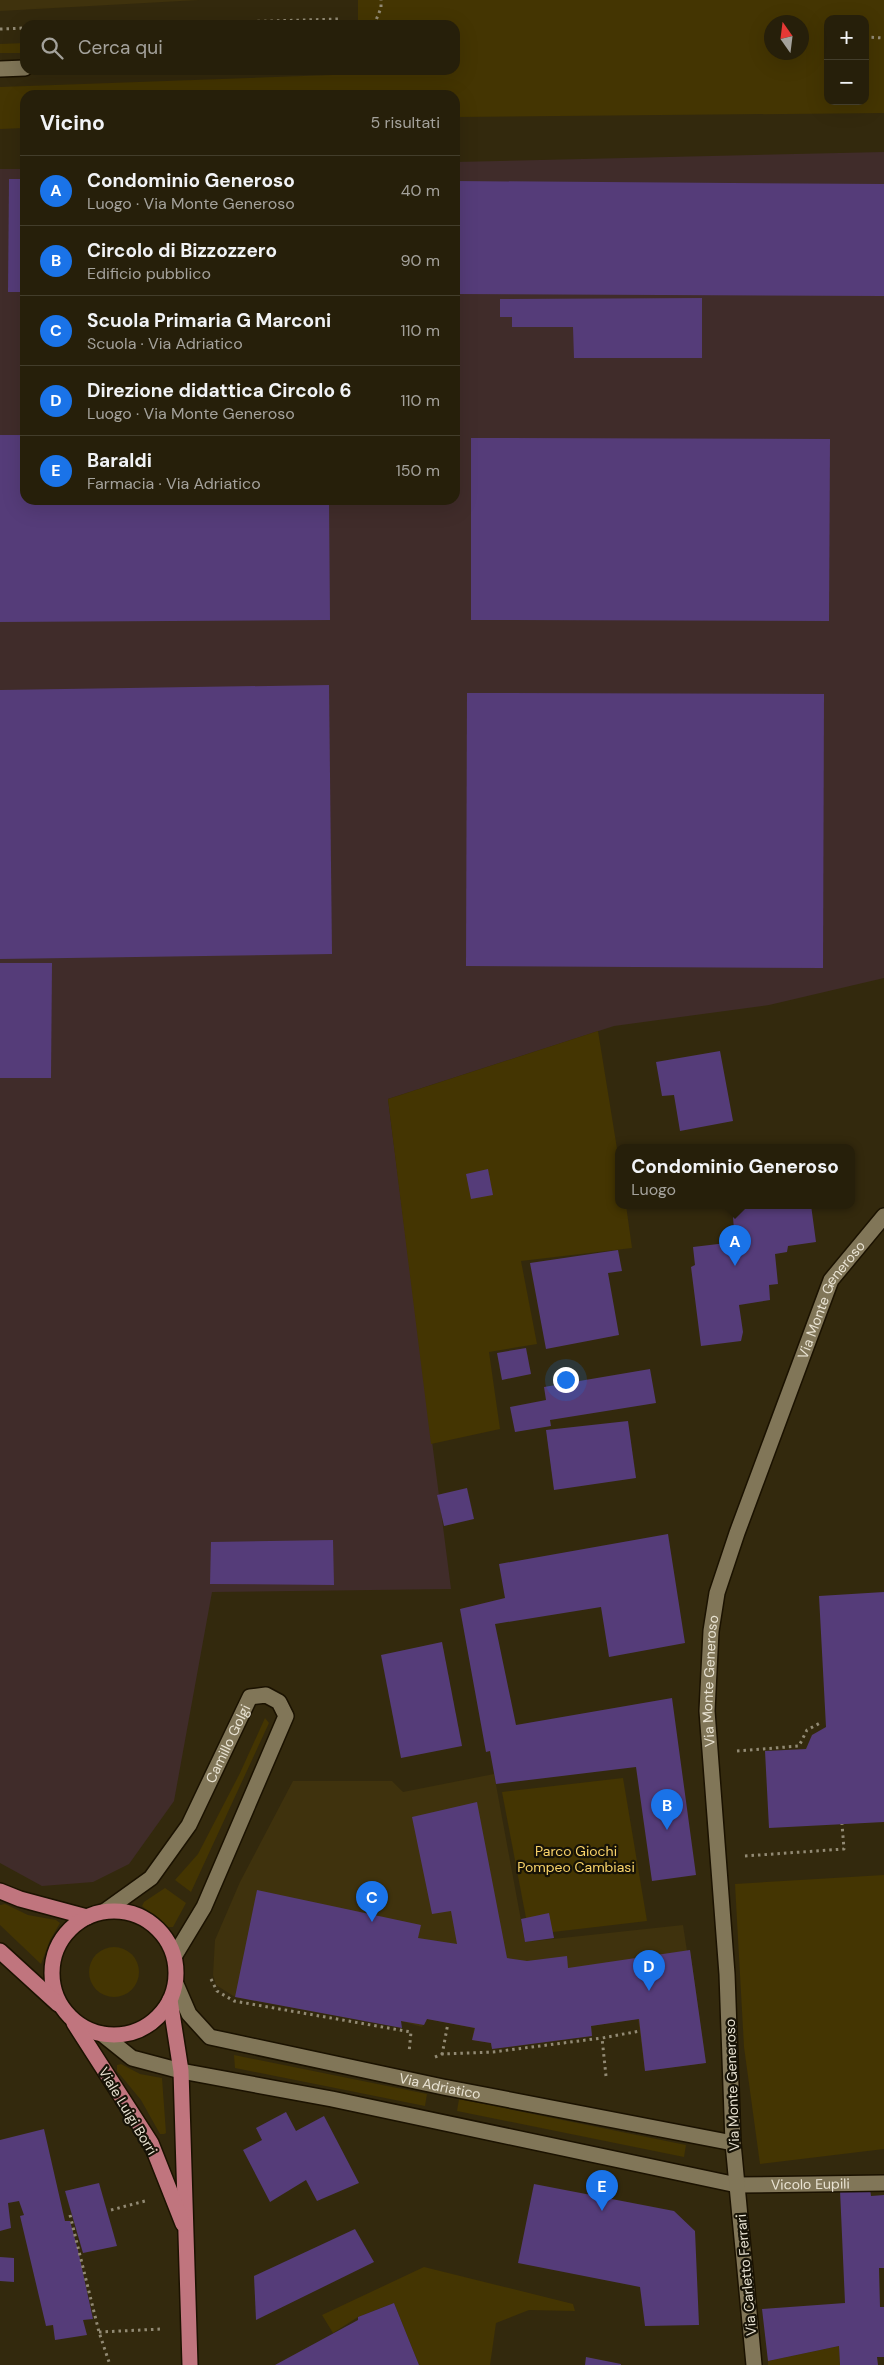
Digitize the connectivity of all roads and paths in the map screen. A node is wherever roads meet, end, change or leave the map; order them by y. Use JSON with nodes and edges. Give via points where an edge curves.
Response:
{"nodes":[{"id":1,"x":381,"y":0,"type":"edge"},
{"id":2,"x":338,"y":19,"type":"dead end"},
{"id":3,"x":304,"y":20,"type":"edge"},
{"id":4,"x":376,"y":20,"type":"edge"},
{"id":5,"x":20,"y":28,"type":"edge"},
{"id":6,"x":0,"y":29,"type":"edge"},
{"id":7,"x":869,"y":37,"type":"edge"},
{"id":8,"x":884,"y":38,"type":"edge"},
{"id":9,"x":20,"y":68,"type":"edge"},
{"id":10,"x":0,"y":69,"type":"edge"},
{"id":11,"x":884,"y":1216,"type":"edge"},
{"id":12,"x":822,"y":1722,"type":"dead end"},
{"id":13,"x":741,"y":1751,"type":"dead end"},
{"id":14,"x":842,"y":1824,"type":"dead end"},
{"id":15,"x":741,"y":1856,"type":"dead end"},
{"id":16,"x":0,"y":1890,"type":"edge"},
{"id":17,"x":105,"y":1911,"type":"junction"},
{"id":18,"x":87,"y":1917,"type":"junction"},
{"id":19,"x":0,"y":1951,"type":"edge"},
{"id":20,"x":175,"y":1954,"type":"junction"},
{"id":21,"x":211,"y":1978,"type":"dead end"},
{"id":22,"x":176,"y":1984,"type":"junction"},
{"id":23,"x":170,"y":2000,"type":"junction"},
{"id":24,"x":66,"y":2012,"type":"junction"},
{"id":25,"x":448,"y":2023,"type":"dead end"},
{"id":26,"x":640,"y":2031,"type":"dead end"},
{"id":27,"x":102,"y":2034,"type":"junction"},
{"id":28,"x":602,"y":2038,"type":"junction"},
{"id":29,"x":443,"y":2046,"type":"dead end"},
{"id":30,"x":408,"y":2056,"type":"dead end"},
{"id":31,"x":427,"y":2061,"type":"dead end"},
{"id":32,"x":181,"y":2071,"type":"junction"},
{"id":33,"x":606,"y":2076,"type":"dead end"},
{"id":34,"x":733,"y":2143,"type":"junction"},
{"id":35,"x":884,"y":2183,"type":"edge"},
{"id":36,"x":737,"y":2185,"type":"junction"},
{"id":37,"x":171,"y":2191,"type":"junction"},
{"id":38,"x":111,"y":2210,"type":"dead end"},
{"id":39,"x":70,"y":2215,"type":"dead end"},
{"id":40,"x":188,"y":2237,"type":"junction"},
{"id":41,"x":190,"y":2328,"type":"junction"},
{"id":42,"x":99,"y":2332,"type":"junction"},
{"id":43,"x":110,"y":2365,"type":"edge"},
{"id":44,"x":190,"y":2365,"type":"edge"},
{"id":45,"x":754,"y":2365,"type":"edge"}],
"edges":[{"from":1,"to":4,"type":"path"},
{"from":2,"to":3,"type":"path"},
{"from":5,"to":6,"type":"path"},
{"from":7,"to":8,"type":"path"},
{"from":9,"to":10,"type":"street"},
{"from":11,"to":34,"type":"street","name":"Via Monte Generoso","via":[[831,1280],[717,1593],[707,1711],[727,1974]]},
{"from":12,"to":13,"type":"path","via":[[807,1730],[799,1746]]},
{"from":14,"to":15,"type":"path","via":[[844,1849]]},
{"from":16,"to":18,"type":"main road","via":[[20,1899]]},
{"from":17,"to":18,"type":"main road"},
{"from":17,"to":20,"type":"main road","via":[[126,1911],[146,1919],[162,1933]]},
{"from":17,"to":20,"type":"street","name":"Camillo Golgi","via":[[151,1878],[189,1825],[250,1696],[266,1695],[279,1702],[286,1716],[204,1908]]},
{"from":18,"to":24,"type":"main road","via":[[70,1929],[58,1946],[52,1967],[53,1987]]},
{"from":19,"to":24,"type":"main road","name":"Viale Luigi Borri"},
{"from":20,"to":22,"type":"main road"},
{"from":21,"to":30,"type":"path","via":[[217,1991],[234,2001],[411,2032]]},
{"from":22,"to":23,"type":"main road"},
{"from":22,"to":34,"type":"street","name":"Via Adriatico","via":[[189,2014],[210,2037],[443,2087]]},
{"from":23,"to":27,"type":"main road","via":[[154,2021],[130,2034]]},
{"from":23,"to":32,"type":"main road","name":"Viale Luigi Borri"},
{"from":24,"to":27,"type":"main road","via":[[85,2028]]},
{"from":24,"to":37,"type":"main road","name":"Viale Luigi Borri","via":[[151,2143]]},
{"from":25,"to":29,"type":"path"},
{"from":26,"to":28,"type":"path"},
{"from":27,"to":32,"type":"street","via":[[132,2058]]},
{"from":28,"to":31,"type":"path","via":[[493,2052],[442,2054]]},
{"from":28,"to":33,"type":"path"},
{"from":32,"to":36,"type":"street","via":[[332,2099]]},
{"from":32,"to":40,"type":"main road","name":"Viale Luigi Borri"},
{"from":34,"to":36,"type":"street","name":"Via Monte Generoso"},
{"from":35,"to":36,"type":"street","name":"Vicolo Eupili"},
{"from":36,"to":45,"type":"street","name":"Via Carletto Ferrari"},
{"from":37,"to":38,"type":"path","via":[[151,2200]]},
{"from":37,"to":40,"type":"main road","name":"Viale Luigi Borri"},
{"from":39,"to":42,"type":"path"},
{"from":40,"to":41,"type":"main road","name":"Viale Luigi Borri"},
{"from":41,"to":42,"type":"path"},
{"from":41,"to":44,"type":"main road","name":"Viale Luigi Borri"},
{"from":42,"to":43,"type":"path"}]}
